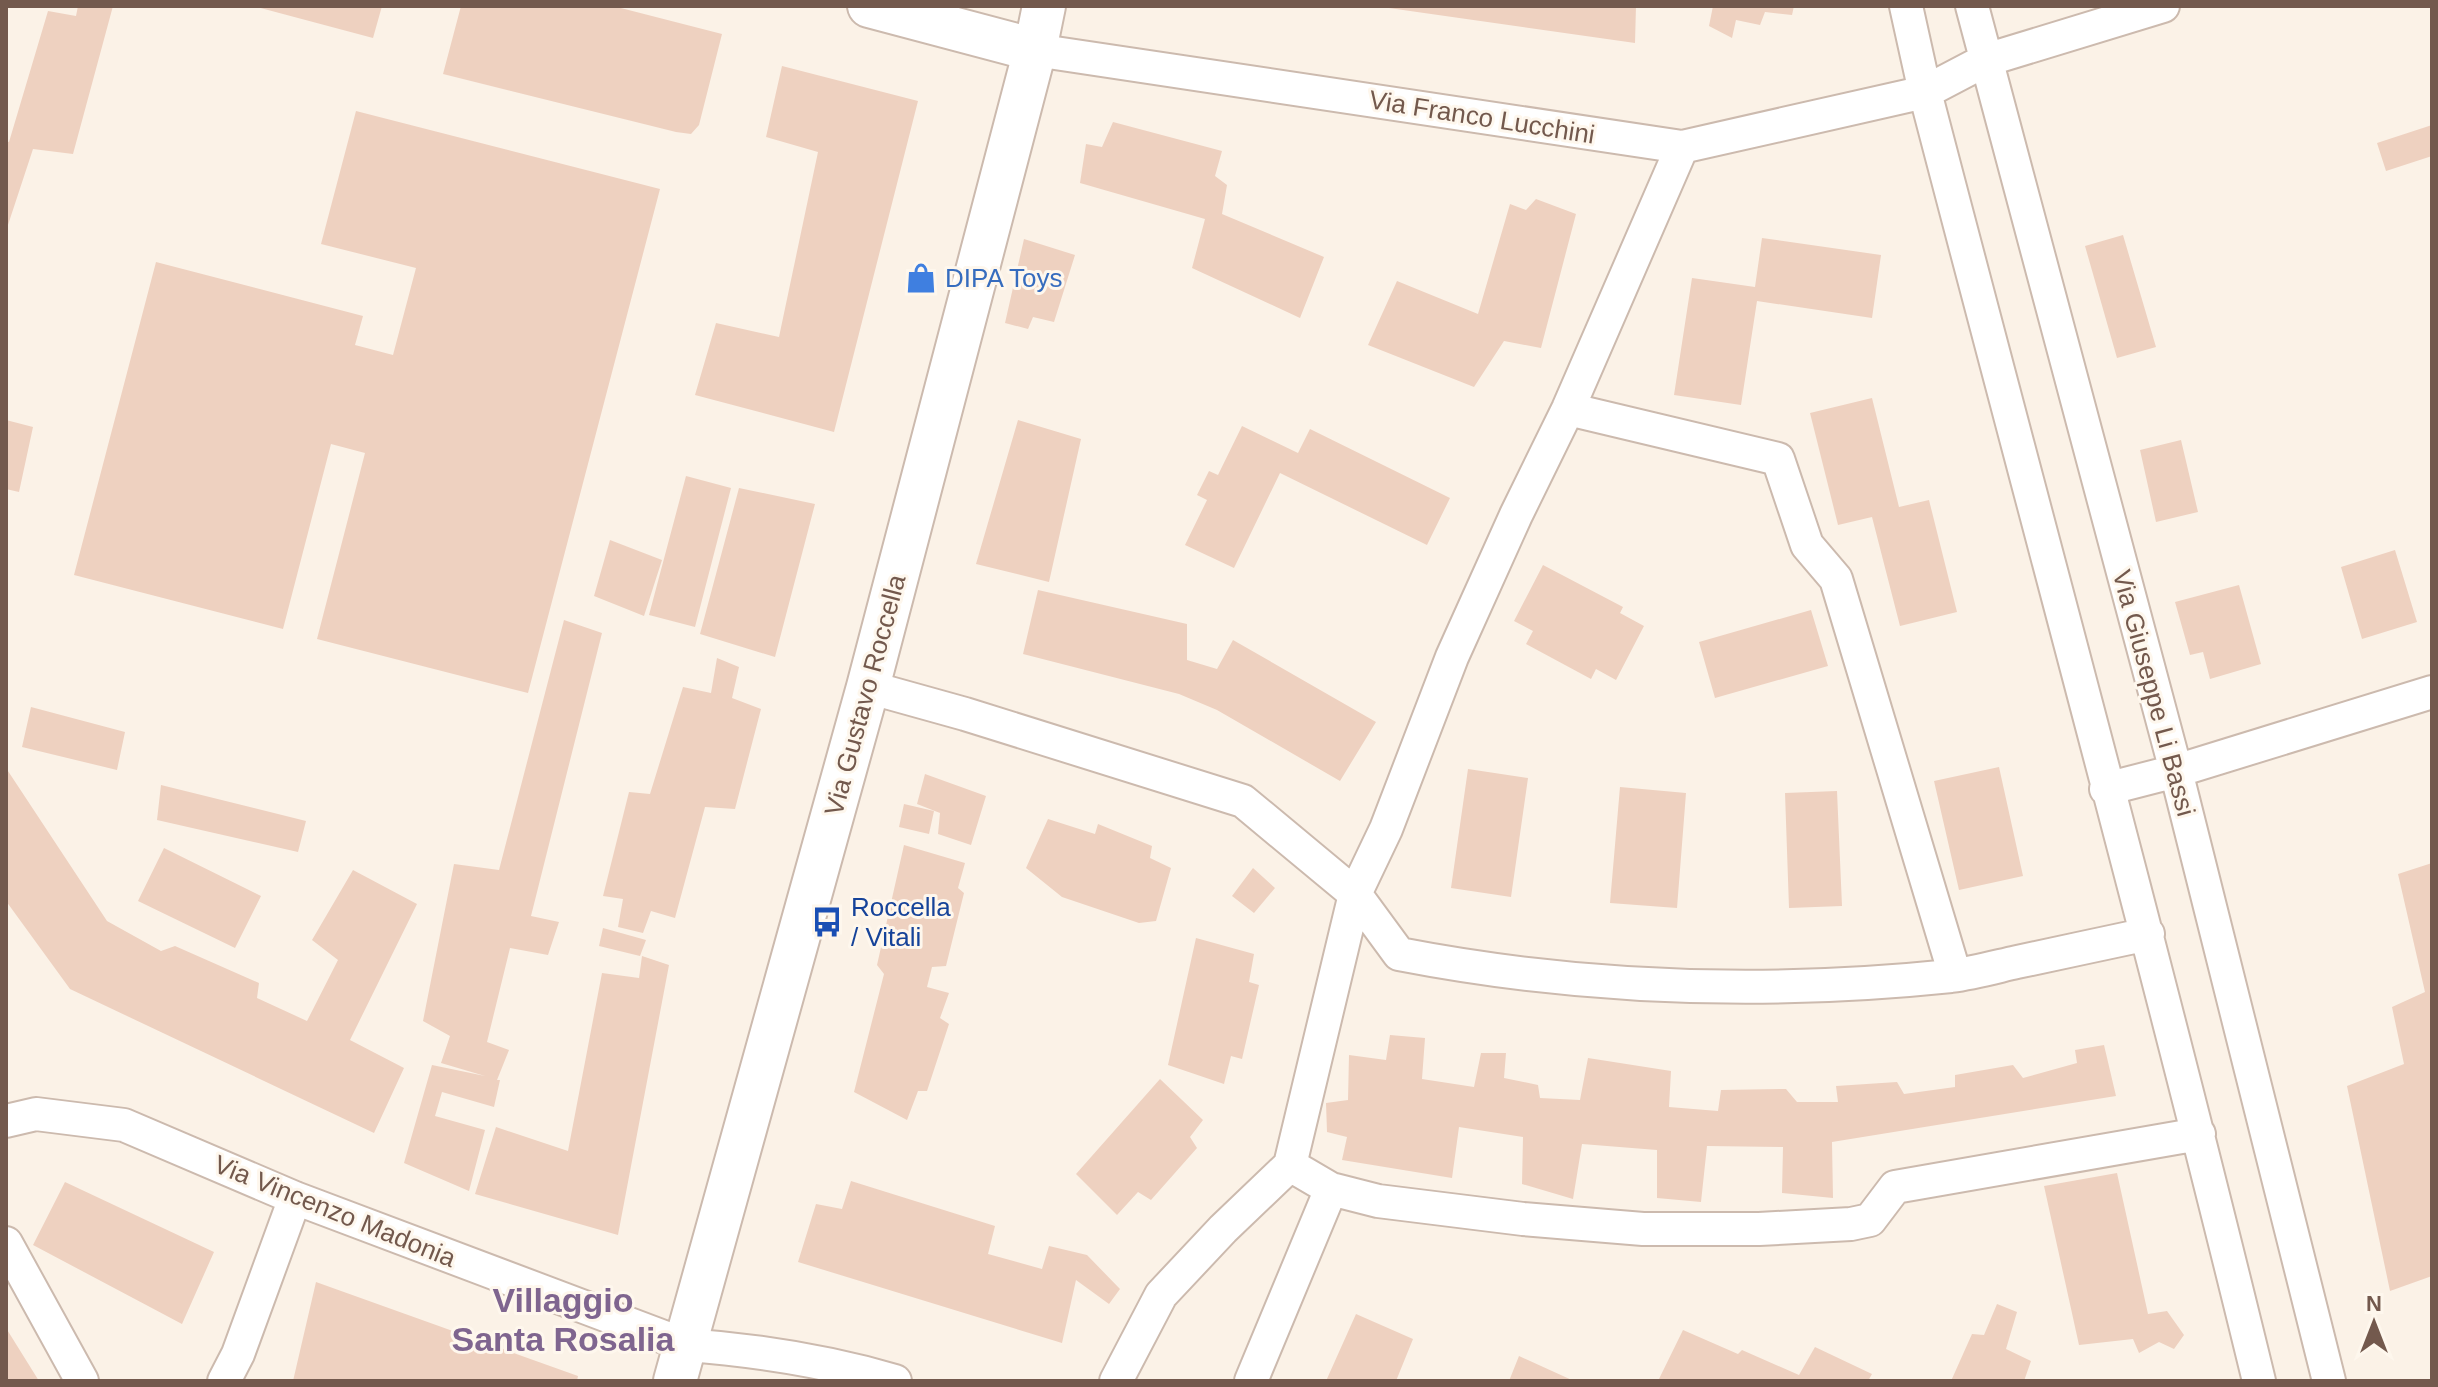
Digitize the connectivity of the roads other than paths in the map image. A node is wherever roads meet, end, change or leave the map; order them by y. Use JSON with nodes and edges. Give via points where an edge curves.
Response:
{"nodes":[{"id":1,"x":869,"y":6,"type":"edge"},
{"id":2,"x":1044,"y":6,"type":"edge"},
{"id":3,"x":1906,"y":6,"type":"edge"},
{"id":4,"x":1972,"y":6,"type":"edge"},
{"id":5,"x":2163,"y":6,"type":"edge"},
{"id":6,"x":1035,"y":50,"type":"junction"},
{"id":7,"x":1986,"y":60,"type":"junction"},
{"id":8,"x":1925,"y":92,"type":"junction"},
{"id":9,"x":1682,"y":147,"type":"junction"},
{"id":10,"x":1568,"y":409,"type":"junction"},
{"id":11,"x":868,"y":687,"type":"junction"},
{"id":12,"x":2432,"y":692,"type":"edge"},
{"id":13,"x":2176,"y":771,"type":"junction"},
{"id":14,"x":2106,"y":789,"type":"junction"},
{"id":15,"x":1355,"y":894,"type":"junction"},
{"id":16,"x":2148,"y":934,"type":"junction"},
{"id":17,"x":1955,"y":975,"type":"junction"},
{"id":18,"x":6,"y":1121,"type":"edge"},
{"id":19,"x":2199,"y":1134,"type":"junction"},
{"id":20,"x":1290,"y":1165,"type":"junction"},
{"id":21,"x":1331,"y":1189,"type":"junction"},
{"id":22,"x":295,"y":1198,"type":"junction"},
{"id":23,"x":6,"y":1243,"type":"edge"},
{"id":24,"x":680,"y":1363,"type":"edge"},
{"id":25,"x":82,"y":1381,"type":"edge"},
{"id":26,"x":224,"y":1381,"type":"edge"},
{"id":27,"x":895,"y":1381,"type":"edge"},
{"id":28,"x":1116,"y":1381,"type":"edge"},
{"id":29,"x":1251,"y":1381,"type":"edge"},
{"id":30,"x":2259,"y":1381,"type":"edge"},
{"id":31,"x":2329,"y":1381,"type":"edge"}],
"edges":[{"from":1,"to":6,"type":"street"},
{"from":2,"to":6,"type":"street","name":"Via Gustavo Roccella"},
{"from":3,"to":8,"type":"street"},
{"from":4,"to":7,"type":"street","name":"Via Giuseppe Li Bassi"},
{"from":5,"to":7,"type":"street","name":"Via Franco Lucchini"},
{"from":6,"to":9,"type":"street","name":"Via Franco Lucchini"},
{"from":6,"to":11,"type":"street","name":"Via Gustavo Roccella"},
{"from":7,"to":8,"type":"street","name":"Via Franco Lucchini"},
{"from":7,"to":13,"type":"street","name":"Via Giuseppe Li Bassi"},
{"from":8,"to":9,"type":"street","name":"Via Franco Lucchini"},
{"from":8,"to":14,"type":"street"},
{"from":9,"to":10,"type":"street"},
{"from":10,"to":15,"type":"street","via":[[1452,657],[1386,829]]},
{"from":10,"to":17,"type":"street","via":[[1778,459],[1807,545],[1836,579]]},
{"from":11,"to":15,"type":"street","via":[[1243,801]]},
{"from":11,"to":24,"type":"street","name":"Via Gustavo Roccella"},
{"from":12,"to":13,"type":"street"},
{"from":13,"to":14,"type":"street"},
{"from":13,"to":31,"type":"street","name":"Via Giuseppe Li Bassi"},
{"from":14,"to":16,"type":"street"},
{"from":15,"to":17,"type":"street","via":[[1399,954],[1484,969],[1655,985],[1824,985]]},
{"from":15,"to":20,"type":"street"},
{"from":16,"to":17,"type":"street"},
{"from":16,"to":19,"type":"street"},
{"from":18,"to":22,"type":"street","name":"Via Vincenzo Madonia","via":[[36,1114],[124,1125]]},
{"from":19,"to":21,"type":"street","via":[[1895,1187],[1870,1220],[1825,1227],[1643,1229],[1448,1212]]},
{"from":19,"to":30,"type":"street"},
{"from":20,"to":21,"type":"street"},
{"from":20,"to":28,"type":"street","via":[[1161,1295]]},
{"from":21,"to":29,"type":"street"},
{"from":22,"to":24,"type":"street","name":"Via Vincenzo Madonia"},
{"from":22,"to":26,"type":"street"},
{"from":23,"to":25,"type":"street"},
{"from":24,"to":27,"type":"street","name":"Via Vincenzo Madonia","via":[[766,1353]]}]}
